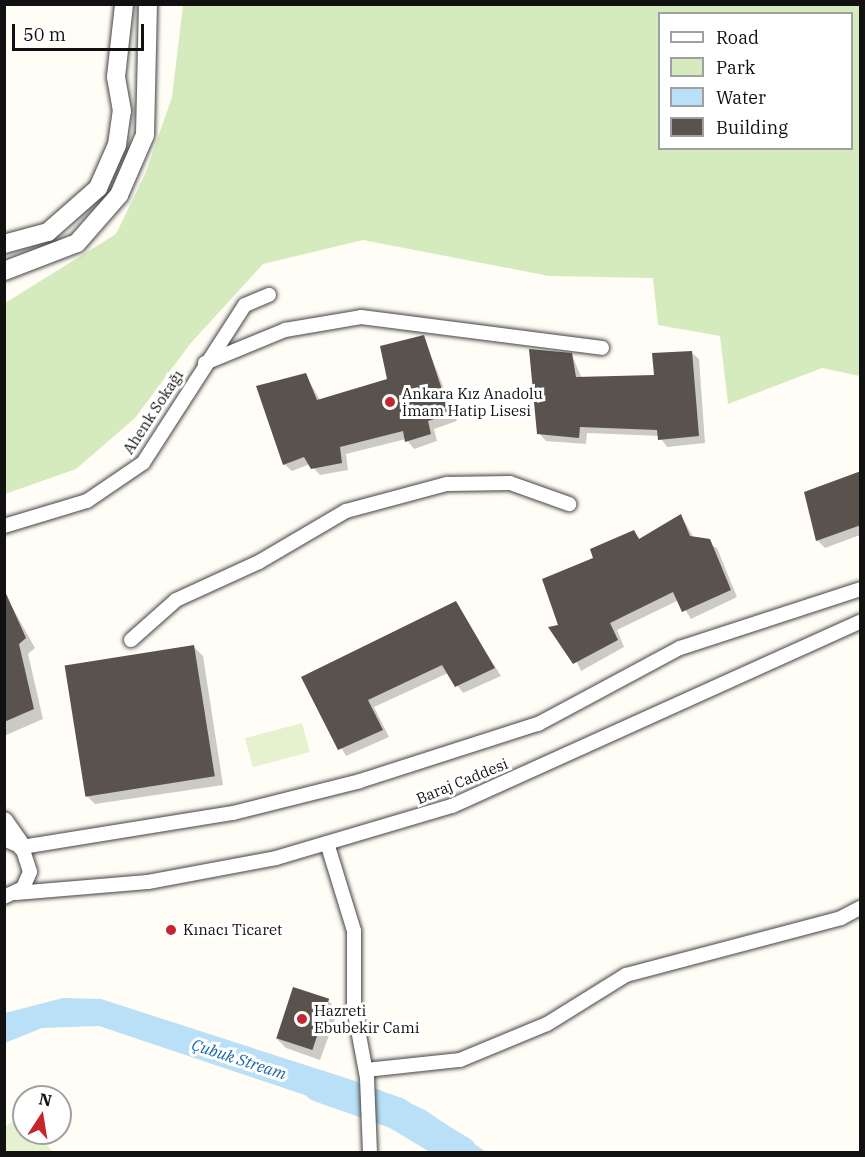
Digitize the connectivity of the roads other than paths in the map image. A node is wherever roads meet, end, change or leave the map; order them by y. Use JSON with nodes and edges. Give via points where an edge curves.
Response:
{"nodes":[{"id":1,"x":124,"y":4,"type":"edge"},
{"id":2,"x":148,"y":4,"type":"edge"},
{"id":3,"x":4,"y":244,"type":"edge"},
{"id":4,"x":4,"y":272,"type":"edge"},
{"id":5,"x":269,"y":295,"type":"dead end"},
{"id":6,"x":602,"y":348,"type":"dead end"},
{"id":7,"x":205,"y":363,"type":"junction"},
{"id":8,"x":569,"y":504,"type":"dead end"},
{"id":9,"x":4,"y":526,"type":"edge"},
{"id":10,"x":861,"y":589,"type":"edge"},
{"id":11,"x":861,"y":621,"type":"edge"},
{"id":12,"x":132,"y":640,"type":"dead end"},
{"id":13,"x":4,"y":821,"type":"edge"},
{"id":14,"x":4,"y":839,"type":"edge"},
{"id":15,"x":327,"y":843,"type":"junction"},
{"id":16,"x":22,"y":847,"type":"junction"},
{"id":17,"x":10,"y":895,"type":"edge"},
{"id":18,"x":861,"y":908,"type":"edge"},
{"id":19,"x":367,"y":1074,"type":"junction"},
{"id":20,"x":370,"y":1152,"type":"edge"}],
"edges":[{"from":1,"to":3,"type":"street","via":[[116,77],[122,111],[117,145],[98,188],[48,232]]},
{"from":2,"to":4,"type":"street","via":[[145,135],[119,195],[77,243]]},
{"from":5,"to":7,"type":"street","name":"Ahenk Sokağı","via":[[245,305]]},
{"from":6,"to":7,"type":"street","via":[[361,317],[285,330]]},
{"from":7,"to":9,"type":"street","name":"Ahenk Sokağı","via":[[143,463],[87,501]]},
{"from":8,"to":12,"type":"street","via":[[510,483],[447,484],[346,511],[259,562],[176,600]]},
{"from":10,"to":16,"type":"street","name":"Baraj Caddesi","via":[[680,648],[538,724],[360,781],[233,813]]},
{"from":11,"to":15,"type":"street","name":"Baraj Caddesi","via":[[452,806]]},
{"from":13,"to":16,"type":"street"},
{"from":14,"to":16,"type":"street"},
{"from":15,"to":17,"type":"street","name":"Baraj Caddesi","via":[[148,882]]},
{"from":15,"to":19,"type":"street","via":[[354,930],[354,1008]]},
{"from":16,"to":17,"type":"street","via":[[30,872]]},
{"from":18,"to":19,"type":"street","via":[[841,918],[626,975],[547,1024],[469,1057]]},
{"from":19,"to":20,"type":"street"}]}
